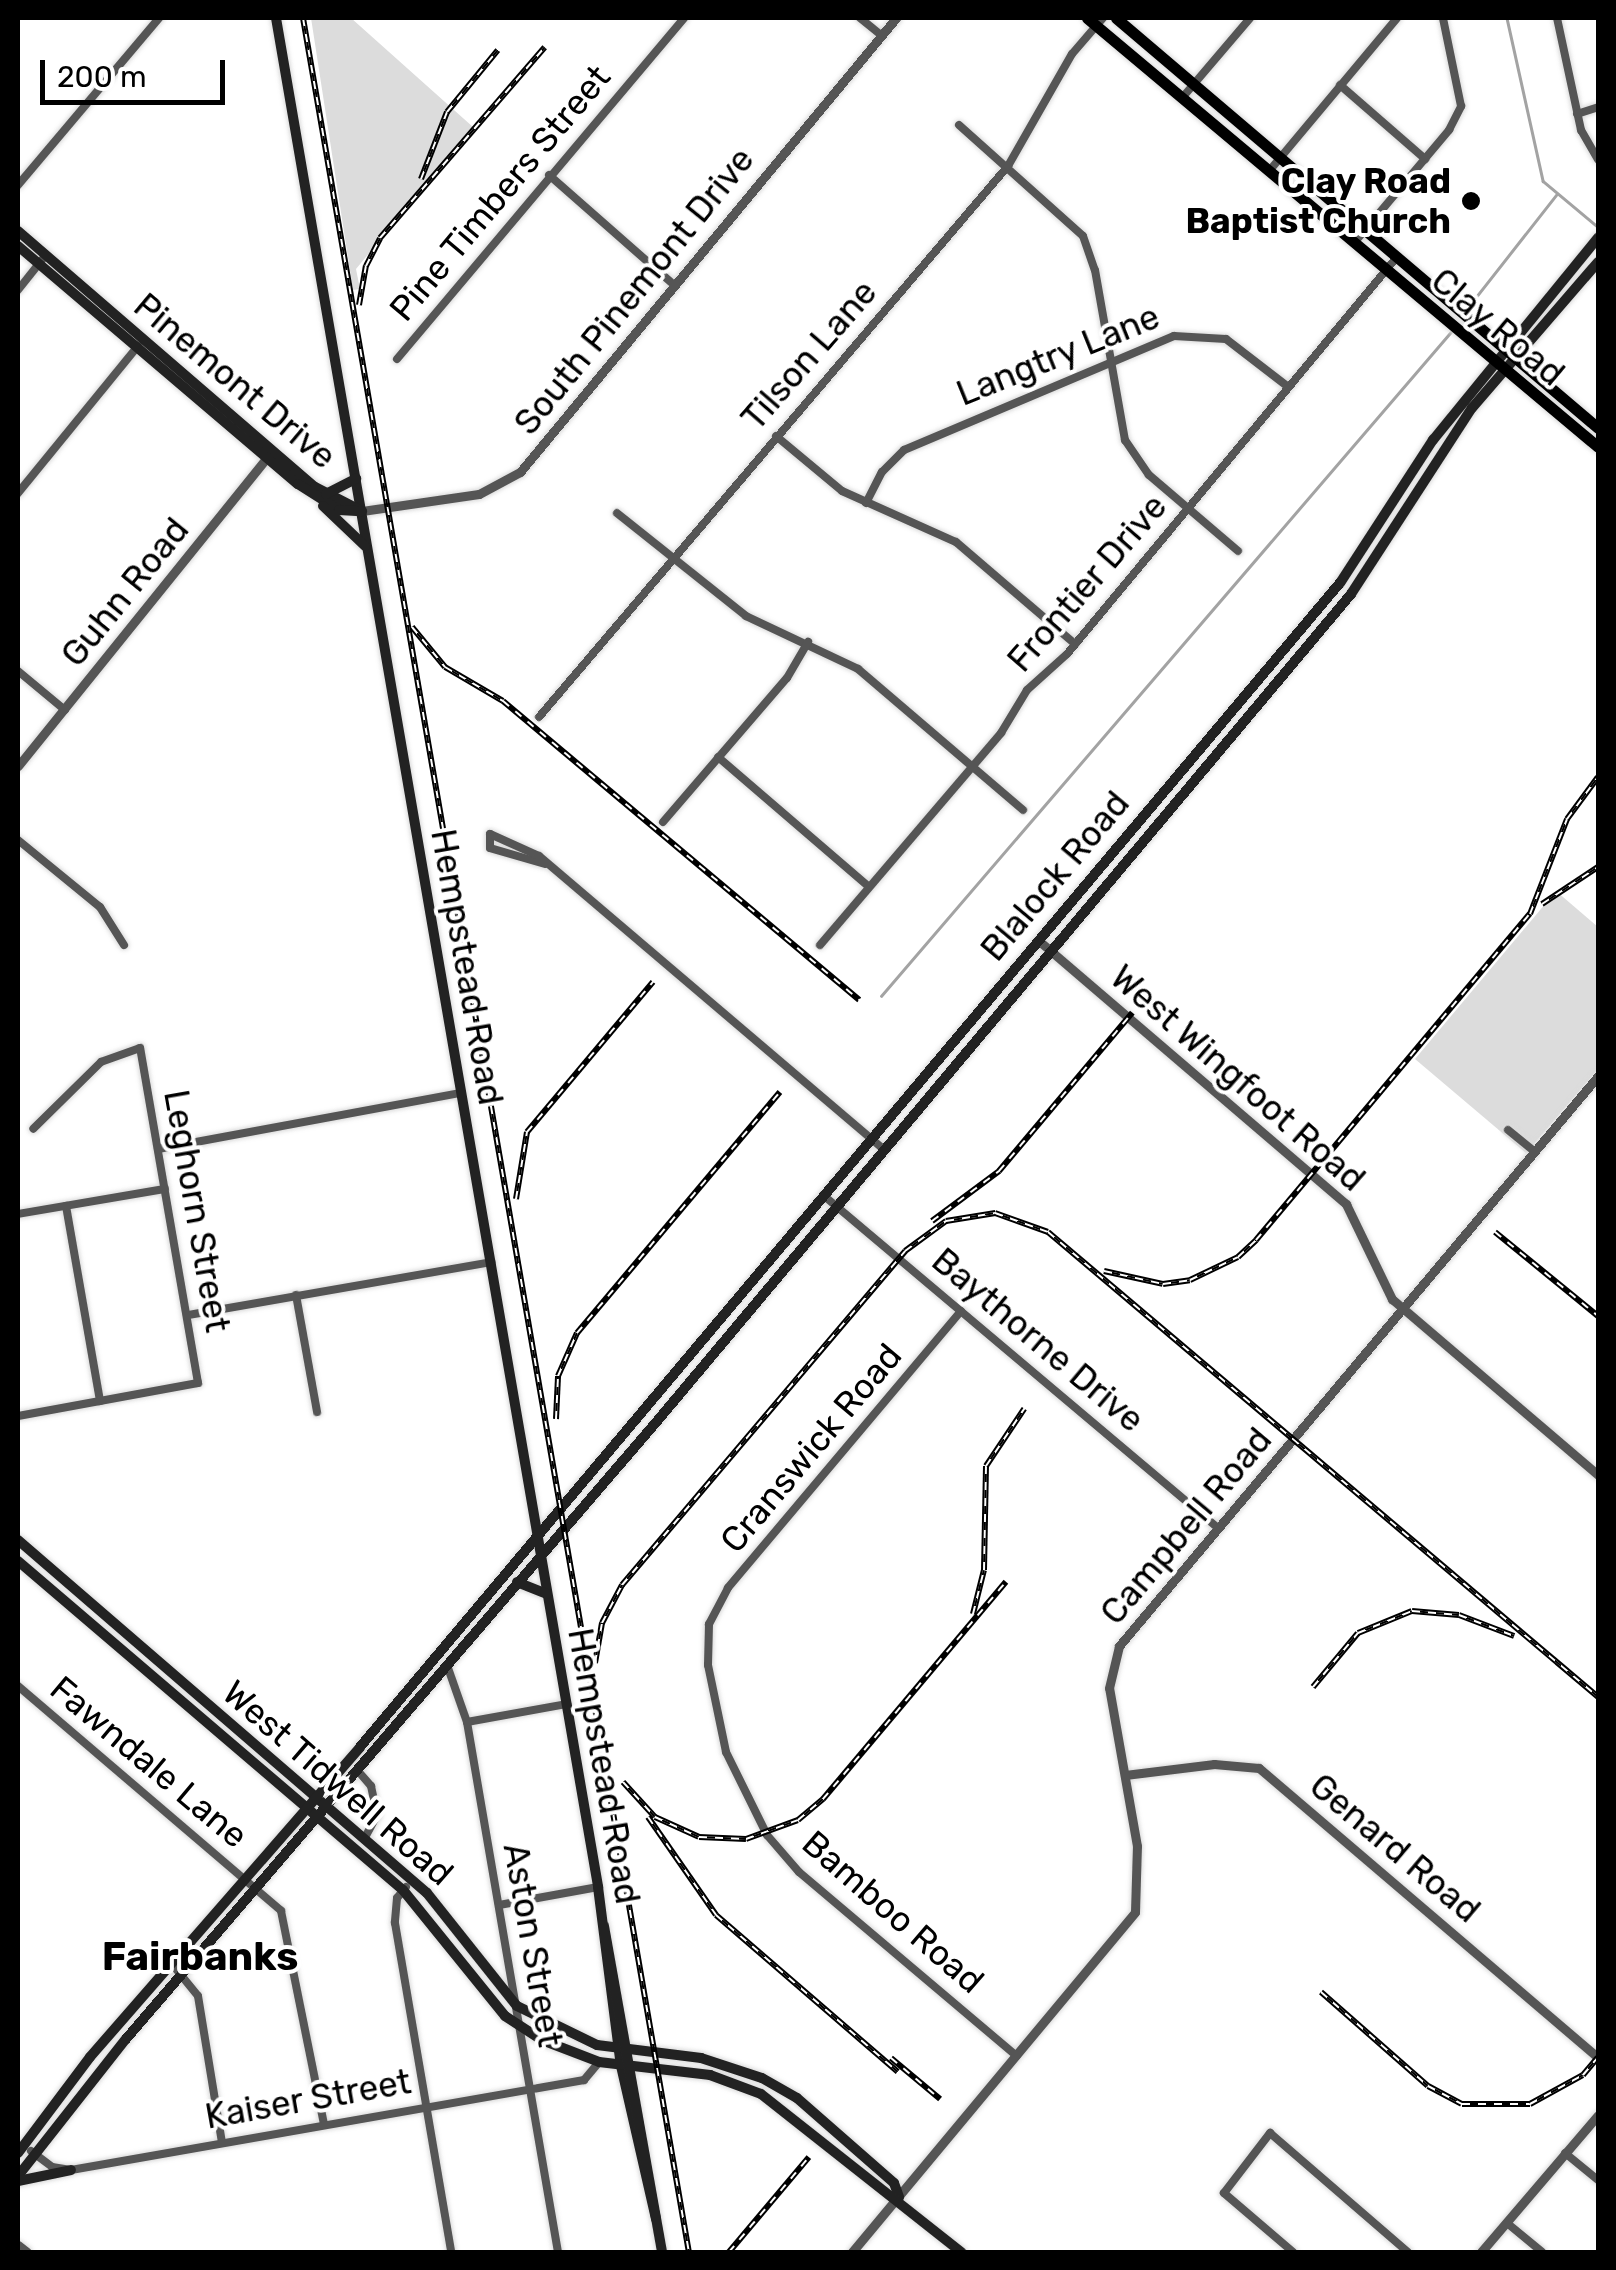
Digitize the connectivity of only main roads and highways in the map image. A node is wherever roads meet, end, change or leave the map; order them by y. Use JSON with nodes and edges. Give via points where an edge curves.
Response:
{"nodes":[{"id":1,"x":276,"y":18,"type":"edge"},
{"id":2,"x":1116,"y":18,"type":"edge"},
{"id":3,"x":1095,"y":20,"type":"edge"},
{"id":4,"x":18,"y":231,"type":"edge"},
{"id":5,"x":1598,"y":239,"type":"edge"},
{"id":6,"x":18,"y":246,"type":"edge"},
{"id":7,"x":42,"y":260,"type":"junction"},
{"id":8,"x":1598,"y":262,"type":"edge"},
{"id":9,"x":1568,"y":275,"type":"junction"},
{"id":10,"x":1580,"y":285,"type":"junction"},
{"id":11,"x":1445,"y":298,"type":"junction"},
{"id":12,"x":1434,"y":310,"type":"junction"},
{"id":13,"x":1511,"y":353,"type":"junction"},
{"id":14,"x":1501,"y":364,"type":"junction"},
{"id":15,"x":1573,"y":406,"type":"junction"},
{"id":16,"x":1455,"y":411,"type":"junction"},
{"id":17,"x":1564,"y":418,"type":"junction"},
{"id":18,"x":1598,"y":428,"type":"edge"},
{"id":19,"x":1454,"y":438,"type":"junction"},
{"id":20,"x":1433,"y":440,"type":"junction"},
{"id":21,"x":1598,"y":447,"type":"edge"},
{"id":22,"x":356,"y":478,"type":"junction"},
{"id":23,"x":1429,"y":478,"type":"junction"},
{"id":24,"x":323,"y":497,"type":"junction"},
{"id":25,"x":1392,"y":510,"type":"junction"},
{"id":26,"x":362,"y":511,"type":"junction"},
{"id":27,"x":1405,"y":520,"type":"junction"},
{"id":28,"x":366,"y":546,"type":"junction"},
{"id":29,"x":1340,"y":584,"type":"junction"},
{"id":30,"x":1351,"y":594,"type":"junction"},
{"id":31,"x":1282,"y":651,"type":"junction"},
{"id":32,"x":1294,"y":661,"type":"junction"},
{"id":33,"x":1220,"y":726,"type":"junction"},
{"id":34,"x":1231,"y":736,"type":"junction"},
{"id":35,"x":1158,"y":798,"type":"junction"},
{"id":36,"x":1170,"y":808,"type":"junction"},
{"id":37,"x":1096,"y":871,"type":"junction"},
{"id":38,"x":1108,"y":881,"type":"junction"},
{"id":39,"x":950,"y":1044,"type":"junction"},
{"id":40,"x":963,"y":1054,"type":"junction"},
{"id":41,"x":749,"y":1281,"type":"junction"},
{"id":42,"x":762,"y":1292,"type":"junction"},
{"id":43,"x":678,"y":1370,"type":"junction"},
{"id":44,"x":690,"y":1380,"type":"junction"},
{"id":45,"x":606,"y":1454,"type":"junction"},
{"id":46,"x":619,"y":1466,"type":"junction"},
{"id":47,"x":530,"y":1498,"type":"junction"},
{"id":48,"x":557,"y":1512,"type":"junction"},
{"id":49,"x":536,"y":1536,"type":"junction"},
{"id":50,"x":18,"y":1540,"type":"edge"},
{"id":51,"x":540,"y":1555,"type":"junction"},
{"id":52,"x":18,"y":1561,"type":"edge"},
{"id":53,"x":517,"y":1582,"type":"junction"},
{"id":54,"x":547,"y":1594,"type":"junction"},
{"id":55,"x":88,"y":1603,"type":"junction"},
{"id":56,"x":79,"y":1614,"type":"junction"},
{"id":57,"x":160,"y":1664,"type":"junction"},
{"id":58,"x":152,"y":1678,"type":"junction"},
{"id":59,"x":238,"y":1730,"type":"junction"},
{"id":60,"x":226,"y":1740,"type":"junction"},
{"id":61,"x":360,"y":1747,"type":"junction"},
{"id":62,"x":358,"y":1771,"type":"junction"},
{"id":63,"x":317,"y":1798,"type":"junction"},
{"id":64,"x":328,"y":1807,"type":"junction"},
{"id":65,"x":308,"y":1808,"type":"junction"},
{"id":66,"x":318,"y":1818,"type":"junction"},
{"id":67,"x":467,"y":1948,"type":"junction"},
{"id":68,"x":455,"y":1956,"type":"junction"},
{"id":69,"x":114,"y":2029,"type":"junction"},
{"id":70,"x":126,"y":2039,"type":"junction"},
{"id":71,"x":624,"y":2052,"type":"junction"},
{"id":72,"x":627,"y":2067,"type":"junction"},
{"id":73,"x":828,"y":2125,"type":"junction"},
{"id":74,"x":819,"y":2137,"type":"junction"},
{"id":75,"x":21,"y":2150,"type":"edge"},
{"id":76,"x":72,"y":2170,"type":"road end"},
{"id":77,"x":18,"y":2179,"type":"edge"},
{"id":78,"x":899,"y":2197,"type":"junction"},
{"id":79,"x":662,"y":2252,"type":"edge"},
{"id":80,"x":961,"y":2252,"type":"edge"}],
"edges":[{"from":1,"to":22,"type":"main road","name":"Hempstead Road"},
{"from":2,"to":11,"type":"main road","name":"Clay Road"},
{"from":3,"to":12,"type":"main road","name":"Clay Road"},
{"from":4,"to":7,"type":"main road","name":"Pinemont Drive"},
{"from":5,"to":9,"type":"main road","name":"Blalock Road"},
{"from":6,"to":7,"type":"main road","name":"Pinemont Drive"},
{"from":7,"to":24,"type":"main road","name":"Pinemont Drive"},
{"from":8,"to":10,"type":"main road","name":"Blalock Road"},
{"from":9,"to":10,"type":"main road"},
{"from":9,"to":13,"type":"main road","name":"Blalock Road"},
{"from":10,"to":13,"type":"main road","name":"Blalock Road"},
{"from":11,"to":12,"type":"main road"},
{"from":11,"to":13,"type":"main road","name":"Clay Road"},
{"from":12,"to":14,"type":"main road","name":"Clay Road"},
{"from":13,"to":14,"type":"main road","name":"Blalock Road"},
{"from":13,"to":15,"type":"main road","name":"Clay Road"},
{"from":14,"to":16,"type":"main road","name":"Blalock Road"},
{"from":14,"to":17,"type":"main road","name":"Clay Road"},
{"from":14,"to":19,"type":"main road","name":"Blalock Road"},
{"from":15,"to":17,"type":"main road"},
{"from":15,"to":18,"type":"main road","name":"Clay Road"},
{"from":16,"to":19,"type":"main road","via":[[1448,427]]},
{"from":16,"to":20,"type":"main road","name":"Blalock Road"},
{"from":17,"to":21,"type":"main road","name":"Clay Road"},
{"from":19,"to":23,"type":"main road","name":"Blalock Road"},
{"from":20,"to":23,"type":"main road","via":[[1440,448]]},
{"from":20,"to":25,"type":"main road","name":"Blalock Road"},
{"from":22,"to":24,"type":"main road"},
{"from":22,"to":26,"type":"main road","name":"Hempstead Road"},
{"from":23,"to":27,"type":"main road","name":"Blalock Road"},
{"from":24,"to":26,"type":"main road","name":"Pinemont Drive"},
{"from":24,"to":28,"type":"main road"},
{"from":25,"to":27,"type":"main road"},
{"from":25,"to":29,"type":"main road","name":"Blalock Road"},
{"from":26,"to":28,"type":"main road","name":"Hempstead Road"},
{"from":27,"to":30,"type":"main road","name":"Blalock Road"},
{"from":28,"to":47,"type":"main road","name":"Hempstead Road"},
{"from":29,"to":30,"type":"main road"},
{"from":29,"to":31,"type":"main road","name":"Blalock Road"},
{"from":30,"to":32,"type":"main road","name":"Blalock Road"},
{"from":31,"to":32,"type":"main road"},
{"from":31,"to":33,"type":"main road","name":"Blalock Road"},
{"from":32,"to":34,"type":"main road","name":"Blalock Road"},
{"from":33,"to":34,"type":"main road"},
{"from":33,"to":35,"type":"main road","name":"Blalock Road"},
{"from":34,"to":36,"type":"main road","name":"Blalock Road"},
{"from":35,"to":36,"type":"main road"},
{"from":35,"to":37,"type":"main road","name":"Blalock Road"},
{"from":36,"to":38,"type":"main road","name":"Blalock Road"},
{"from":37,"to":38,"type":"main road"},
{"from":37,"to":39,"type":"main road","name":"Blalock Road"},
{"from":38,"to":40,"type":"main road","name":"Blalock Road"},
{"from":39,"to":40,"type":"main road"},
{"from":39,"to":41,"type":"main road","name":"Blalock Road"},
{"from":40,"to":42,"type":"main road","name":"Blalock Road"},
{"from":41,"to":42,"type":"main road"},
{"from":41,"to":43,"type":"main road","name":"Blalock Road"},
{"from":42,"to":44,"type":"main road","name":"Blalock Road"},
{"from":43,"to":44,"type":"main road"},
{"from":43,"to":45,"type":"main road","name":"Blalock Road"},
{"from":44,"to":46,"type":"main road","name":"Blalock Road"},
{"from":45,"to":46,"type":"main road"},
{"from":45,"to":48,"type":"main road","name":"Blalock Road"},
{"from":46,"to":51,"type":"main road","name":"Blalock Road"},
{"from":47,"to":48,"type":"main road","via":[[542,1510]]},
{"from":47,"to":49,"type":"main road","name":"Hempstead Road"},
{"from":48,"to":49,"type":"main road","name":"Blalock Road"},
{"from":49,"to":51,"type":"main road","name":"Hempstead Road"},
{"from":49,"to":61,"type":"main road","name":"Blalock Road"},
{"from":50,"to":55,"type":"main road","name":"West Tidwell Road"},
{"from":51,"to":53,"type":"main road","name":"Blalock Road"},
{"from":51,"to":54,"type":"main road","name":"Hempstead Road"},
{"from":52,"to":56,"type":"main road","name":"West Tidwell Road"},
{"from":53,"to":54,"type":"main road"},
{"from":53,"to":62,"type":"main road","name":"Blalock Road"},
{"from":54,"to":71,"type":"main road","name":"Hempstead Road"},
{"from":55,"to":56,"type":"main road"},
{"from":55,"to":57,"type":"main road","name":"West Tidwell Road"},
{"from":56,"to":58,"type":"main road","name":"West Tidwell Road"},
{"from":57,"to":58,"type":"main road"},
{"from":57,"to":59,"type":"main road","name":"West Tidwell Road"},
{"from":58,"to":60,"type":"main road","name":"West Tidwell Road"},
{"from":59,"to":60,"type":"main road"},
{"from":59,"to":63,"type":"main road","name":"West Tidwell Road"},
{"from":60,"to":65,"type":"main road","name":"West Tidwell Road"},
{"from":61,"to":62,"type":"main road"},
{"from":61,"to":63,"type":"main road","name":"Blalock Road"},
{"from":62,"to":64,"type":"main road","name":"Blalock Road"},
{"from":63,"to":64,"type":"main road","name":"West Tidwell Road"},
{"from":63,"to":65,"type":"main road","name":"Blalock Road"},
{"from":64,"to":66,"type":"main road","name":"Blalock Road"},
{"from":64,"to":67,"type":"main road","name":"West Tidwell Road","via":[[413,1880]]},
{"from":65,"to":66,"type":"main road","name":"West Tidwell Road"},
{"from":65,"to":69,"type":"main road","name":"Blalock Road"},
{"from":66,"to":68,"type":"main road","name":"West Tidwell Road","via":[[403,1890]]},
{"from":66,"to":70,"type":"main road","name":"Blalock Road"},
{"from":67,"to":68,"type":"main road"},
{"from":67,"to":71,"type":"main road","name":"West Tidwell Road","via":[[517,2006]]},
{"from":68,"to":72,"type":"main road","name":"West Tidwell Road","via":[[520,2026],[599,2062]]},
{"from":69,"to":70,"type":"main road"},
{"from":69,"to":75,"type":"main road","name":"Blalock Road"},
{"from":70,"to":77,"type":"main road","name":"Blalock Road"},
{"from":71,"to":72,"type":"main road","name":"Hempstead Road"},
{"from":71,"to":73,"type":"main road","name":"West Tidwell Road","via":[[740,2068],[797,2098]]},
{"from":72,"to":74,"type":"main road","name":"West Tidwell Road","via":[[738,2082]]},
{"from":72,"to":79,"type":"main road","name":"Hempstead Road"},
{"from":73,"to":74,"type":"main road"},
{"from":73,"to":78,"type":"main road","name":"West Tidwell Road","via":[[894,2183]]},
{"from":74,"to":78,"type":"main road","name":"West Tidwell Road"},
{"from":76,"to":77,"type":"main road"},
{"from":78,"to":80,"type":"main road"}]}
